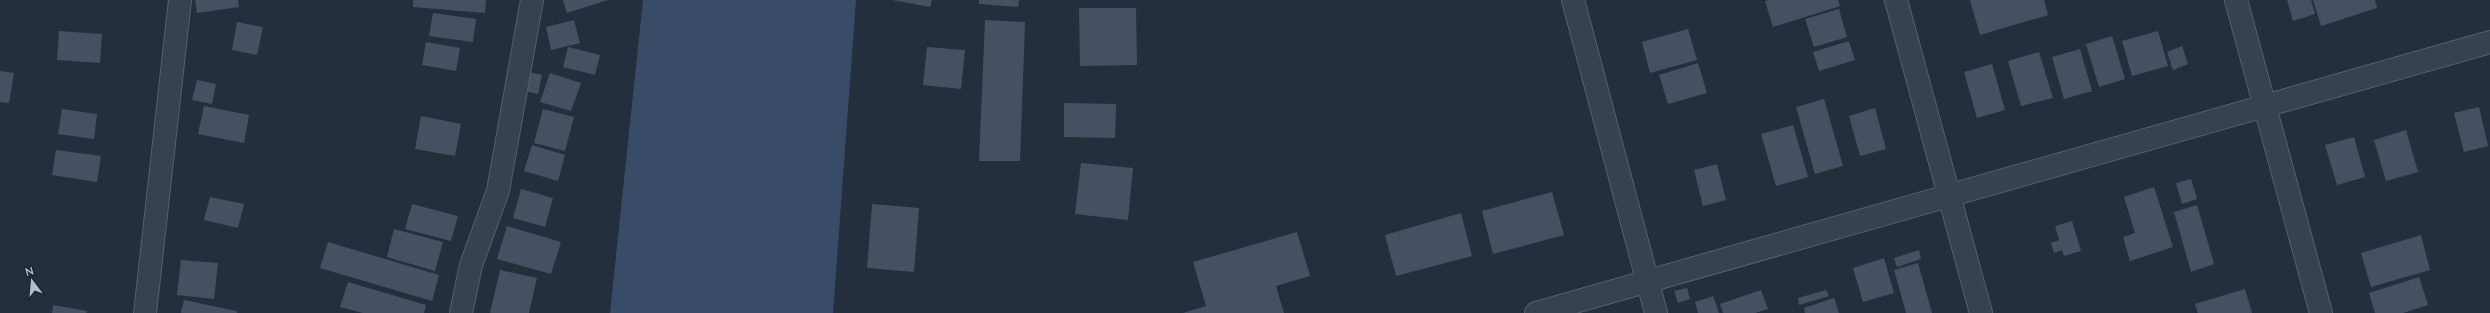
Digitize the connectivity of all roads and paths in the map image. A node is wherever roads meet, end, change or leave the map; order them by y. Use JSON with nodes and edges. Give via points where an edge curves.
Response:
{"nodes":[{"id":1,"x":180,"y":0,"type":"edge"},
{"id":2,"x":532,"y":0,"type":"edge"},
{"id":3,"x":1573,"y":0,"type":"edge"},
{"id":4,"x":1896,"y":0,"type":"edge"},
{"id":5,"x":2236,"y":0,"type":"edge"},
{"id":6,"x":2490,"y":42,"type":"edge"},
{"id":7,"x":2265,"y":106,"type":"junction"},
{"id":8,"x":1949,"y":196,"type":"junction"},
{"id":9,"x":1648,"y":281,"type":"junction"},
{"id":10,"x":145,"y":313,"type":"edge"},
{"id":11,"x":460,"y":313,"type":"edge"},
{"id":12,"x":1536,"y":313,"type":"edge"},
{"id":13,"x":1656,"y":313,"type":"edge"},
{"id":14,"x":1981,"y":313,"type":"edge"},
{"id":15,"x":2321,"y":313,"type":"edge"}],
"edges":[{"from":1,"to":10,"type":"street"},
{"from":2,"to":11,"type":"street","via":[[498,191],[471,265]]},
{"from":3,"to":9,"type":"street"},
{"from":4,"to":8,"type":"street"},
{"from":5,"to":7,"type":"street"},
{"from":6,"to":7,"type":"street"},
{"from":7,"to":8,"type":"street"},
{"from":7,"to":15,"type":"street"},
{"from":8,"to":9,"type":"street"},
{"from":8,"to":14,"type":"street"},
{"from":9,"to":12,"type":"street"},
{"from":9,"to":13,"type":"street"}]}
